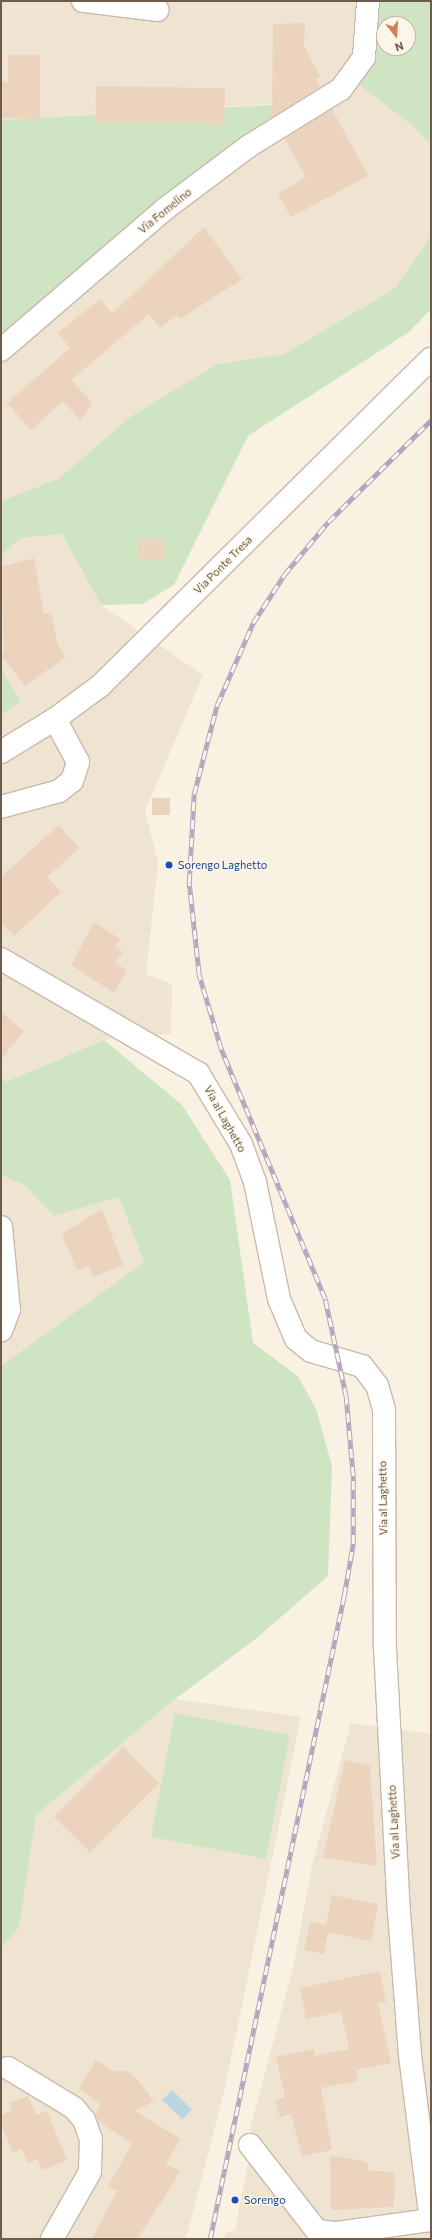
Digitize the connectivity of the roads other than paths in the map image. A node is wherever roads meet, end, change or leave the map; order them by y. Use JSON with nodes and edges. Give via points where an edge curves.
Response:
{"nodes":[{"id":1,"x":83,"y":1,"type":"edge"},
{"id":2,"x":368,"y":1,"type":"edge"},
{"id":3,"x":157,"y":10,"type":"dead end"},
{"id":4,"x":1,"y":350,"type":"edge"},
{"id":5,"x":431,"y":359,"type":"edge"},
{"id":6,"x":55,"y":719,"type":"junction"},
{"id":7,"x":1,"y":752,"type":"edge"},
{"id":8,"x":1,"y":807,"type":"edge"},
{"id":9,"x":1,"y":959,"type":"edge"},
{"id":10,"x":1,"y":1227,"type":"edge"},
{"id":11,"x":1,"y":1331,"type":"edge"},
{"id":12,"x":8,"y":2068,"type":"dead end"},
{"id":13,"x":250,"y":2145,"type":"dead end"},
{"id":14,"x":431,"y":2220,"type":"edge"},
{"id":15,"x":52,"y":2239,"type":"edge"}],
"edges":[{"from":1,"to":3,"type":"street"},
{"from":2,"to":4,"type":"street","name":"Via Fomelino","via":[[364,57],[341,89],[249,146],[165,209]]},
{"from":5,"to":6,"type":"street","name":"Via Ponte Tresa","via":[[140,648],[100,686]]},
{"from":6,"to":7,"type":"street","name":"Via Ponte Tresa"},
{"from":6,"to":8,"type":"street","via":[[78,762],[72,781],[59,791]]},
{"from":9,"to":14,"type":"street","name":"Via al Laghetto","via":[[198,1073],[241,1144],[253,1176],[279,1299],[296,1339],[311,1351],[362,1366],[378,1385],[384,1410],[385,1648],[399,1912],[410,2055]]},
{"from":10,"to":11,"type":"street","via":[[9,1310]]},
{"from":12,"to":15,"type":"street","via":[[74,2108],[84,2120],[91,2140],[90,2172]]},
{"from":13,"to":14,"type":"street","via":[[317,2231],[337,2233]]}]}
